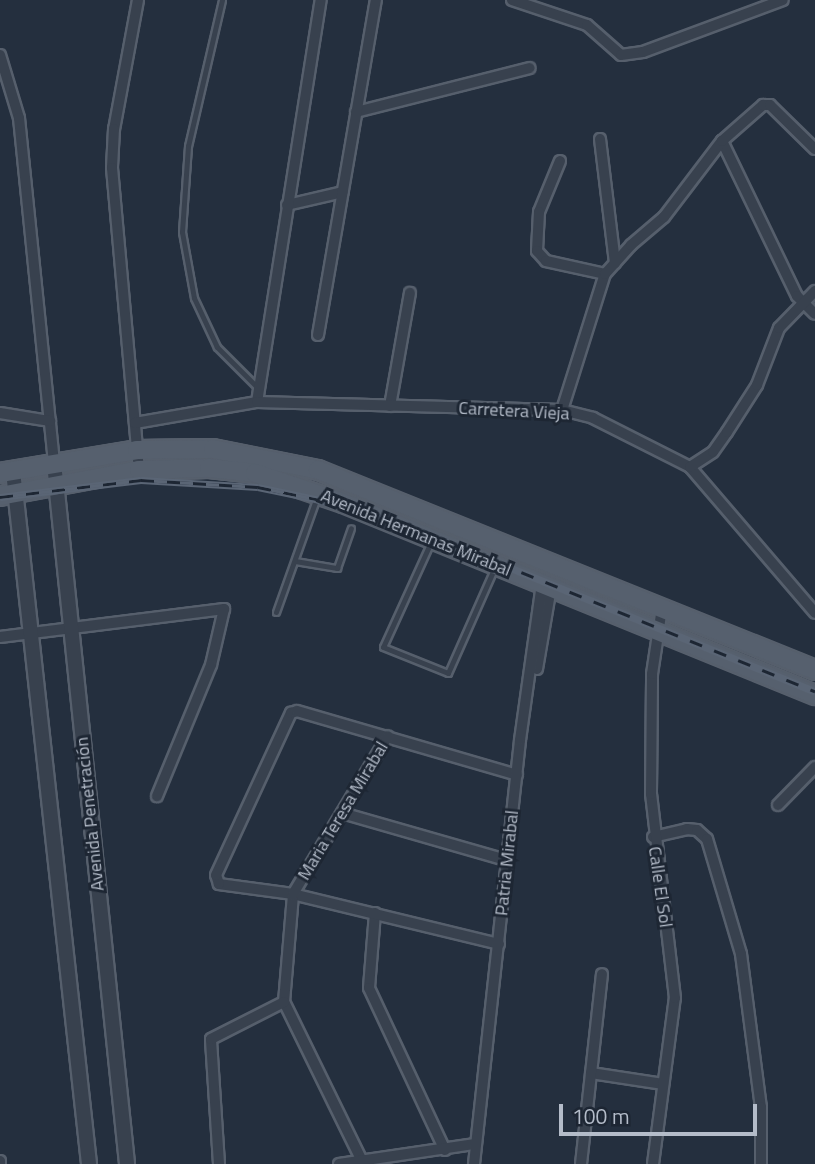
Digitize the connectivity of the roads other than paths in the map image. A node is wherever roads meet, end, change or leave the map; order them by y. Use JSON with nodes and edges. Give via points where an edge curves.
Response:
{"nodes":[{"id":1,"x":138,"y":0,"type":"edge"},
{"id":2,"x":222,"y":0,"type":"edge"},
{"id":3,"x":321,"y":0,"type":"edge"},
{"id":4,"x":376,"y":0,"type":"edge"},
{"id":5,"x":512,"y":0,"type":"edge"},
{"id":6,"x":783,"y":0,"type":"edge"},
{"id":7,"x":0,"y":55,"type":"edge"},
{"id":8,"x":530,"y":68,"type":"dead end"},
{"id":9,"x":356,"y":112,"type":"junction"},
{"id":10,"x":600,"y":139,"type":"dead end"},
{"id":11,"x":722,"y":141,"type":"junction"},
{"id":12,"x":815,"y":149,"type":"edge"},
{"id":13,"x":560,"y":161,"type":"dead end"},
{"id":14,"x":343,"y":192,"type":"junction"},
{"id":15,"x":287,"y":205,"type":"junction"},
{"id":16,"x":615,"y":263,"type":"junction"},
{"id":17,"x":605,"y":274,"type":"junction"},
{"id":18,"x":815,"y":291,"type":"edge"},
{"id":19,"x":410,"y":293,"type":"dead end"},
{"id":20,"x":804,"y":301,"type":"junction"},
{"id":21,"x":815,"y":314,"type":"edge"},
{"id":22,"x":318,"y":335,"type":"dead end"},
{"id":23,"x":259,"y":389,"type":"junction"},
{"id":24,"x":257,"y":402,"type":"junction"},
{"id":25,"x":390,"y":406,"type":"junction"},
{"id":26,"x":562,"y":410,"type":"junction"},
{"id":27,"x":0,"y":413,"type":"edge"},
{"id":28,"x":50,"y":421,"type":"junction"},
{"id":29,"x":135,"y":423,"type":"junction"},
{"id":30,"x":137,"y":450,"type":"junction"},
{"id":31,"x":54,"y":463,"type":"junction"},
{"id":32,"x":690,"y":467,"type":"junction"},
{"id":33,"x":139,"y":470,"type":"junction"},
{"id":34,"x":7,"y":472,"type":"edge"},
{"id":35,"x":53,"y":485,"type":"junction"},
{"id":36,"x":318,"y":494,"type":"junction"},
{"id":37,"x":8,"y":495,"type":"edge"},
{"id":38,"x":439,"y":517,"type":"junction"},
{"id":39,"x":351,"y":528,"type":"dead end"},
{"id":40,"x":433,"y":539,"type":"junction"},
{"id":41,"x":295,"y":561,"type":"junction"},
{"id":42,"x":495,"y":565,"type":"junction"},
{"id":43,"x":547,"y":585,"type":"junction"},
{"id":44,"x":662,"y":608,"type":"junction"},
{"id":45,"x":276,"y":612,"type":"dead end"},
{"id":46,"x":815,"y":613,"type":"edge"},
{"id":47,"x":70,"y":628,"type":"junction"},
{"id":48,"x":656,"y":630,"type":"junction"},
{"id":49,"x":32,"y":632,"type":"junction"},
{"id":50,"x":0,"y":637,"type":"edge"},
{"id":51,"x":815,"y":670,"type":"edge"},
{"id":52,"x":815,"y":695,"type":"edge"},
{"id":53,"x":388,"y":736,"type":"junction"},
{"id":54,"x":815,"y":767,"type":"edge"},
{"id":55,"x":518,"y":770,"type":"junction"},
{"id":56,"x":157,"y":796,"type":"dead end"},
{"id":57,"x":778,"y":805,"type":"dead end"},
{"id":58,"x":342,"y":813,"type":"junction"},
{"id":59,"x":653,"y":836,"type":"junction"},
{"id":60,"x":506,"y":860,"type":"junction"},
{"id":61,"x":293,"y":894,"type":"junction"},
{"id":62,"x":376,"y":913,"type":"junction"},
{"id":63,"x":499,"y":944,"type":"junction"},
{"id":64,"x":602,"y":974,"type":"dead end"},
{"id":65,"x":284,"y":1002,"type":"junction"},
{"id":66,"x":591,"y":1073,"type":"junction"},
{"id":67,"x":663,"y":1084,"type":"junction"},
{"id":68,"x":474,"y":1144,"type":"junction"},
{"id":69,"x":445,"y":1150,"type":"junction"},
{"id":70,"x":362,"y":1161,"type":"junction"},
{"id":71,"x":89,"y":1164,"type":"edge"},
{"id":72,"x":127,"y":1164,"type":"edge"},
{"id":73,"x":219,"y":1164,"type":"edge"},
{"id":74,"x":339,"y":1164,"type":"edge"},
{"id":75,"x":474,"y":1164,"type":"edge"},
{"id":76,"x":581,"y":1164,"type":"edge"},
{"id":77,"x":653,"y":1164,"type":"edge"},
{"id":78,"x":761,"y":1164,"type":"edge"}],
"edges":[{"from":1,"to":29,"type":"street","via":[[123,68],[113,158]]},
{"from":2,"to":23,"type":"lane","via":[[188,146],[182,232],[194,298],[217,346]]},
{"from":3,"to":15,"type":"street"},
{"from":4,"to":9,"type":"street"},
{"from":5,"to":6,"type":"street","via":[[587,25],[621,55],[643,52]]},
{"from":7,"to":28,"type":"street","via":[[19,118]]},
{"from":8,"to":9,"type":"street"},
{"from":9,"to":14,"type":"street"},
{"from":10,"to":16,"type":"street"},
{"from":11,"to":12,"type":"street","via":[[763,105],[770,105]]},
{"from":11,"to":16,"type":"street","via":[[664,218]]},
{"from":11,"to":20,"type":"street","via":[[797,296]]},
{"from":13,"to":17,"type":"street","via":[[539,212],[537,251],[546,261]]},
{"from":14,"to":15,"type":"street"},
{"from":14,"to":22,"type":"street"},
{"from":15,"to":23,"type":"street"},
{"from":16,"to":17,"type":"street"},
{"from":17,"to":26,"type":"street"},
{"from":18,"to":20,"type":"street"},
{"from":19,"to":25,"type":"street"},
{"from":20,"to":21,"type":"street"},
{"from":20,"to":32,"type":"street","via":[[779,328],[757,385],[727,432],[713,452]]},
{"from":23,"to":24,"type":"street"},
{"from":24,"to":25,"type":"street","name":"Carretera Vieja"},
{"from":24,"to":29,"type":"street","name":"Carretera Vieja"},
{"from":25,"to":26,"type":"street","name":"Carretera Vieja"},
{"from":26,"to":32,"type":"street","name":"Carretera Vieja","via":[[593,418]]},
{"from":27,"to":28,"type":"street"},
{"from":28,"to":31,"type":"street"},
{"from":29,"to":30,"type":"street"},
{"from":30,"to":31,"type":"main road","name":"Avenida Hermanas Mirabal"},
{"from":30,"to":33,"type":"street"},
{"from":30,"to":38,"type":"main road","name":"Avenida Hermanas Mirabal","via":[[213,449],[318,470]]},
{"from":31,"to":34,"type":"main road","name":"Avenida Hermanas Mirabal"},
{"from":31,"to":35,"type":"street","name":"Avenida Penetración"},
{"from":32,"to":46,"type":"street","name":"Carretera Vieja"},
{"from":33,"to":35,"type":"main road","name":"Avenida Hermanas Mirabal"},
{"from":33,"to":36,"type":"main road","name":"Avenida Hermanas Mirabal","via":[[209,468],[255,473]]},
{"from":34,"to":37,"type":"street"},
{"from":35,"to":37,"type":"main road","name":"Avenida Hermanas Mirabal"},
{"from":35,"to":47,"type":"street","name":"Avenida Penetración"},
{"from":36,"to":40,"type":"main road","name":"Avenida Hermanas Mirabal"},
{"from":36,"to":41,"type":"lane"},
{"from":37,"to":49,"type":"street"},
{"from":38,"to":40,"type":"lane"},
{"from":38,"to":44,"type":"main road","name":"Avenida Hermanas Mirabal"},
{"from":39,"to":41,"type":"lane","via":[[337,568]]},
{"from":40,"to":42,"type":"main road","name":"Avenida Hermanas Mirabal"},
{"from":40,"to":42,"type":"lane","via":[[383,647],[448,673]]},
{"from":41,"to":45,"type":"lane"},
{"from":42,"to":43,"type":"main road","name":"Avenida Hermanas Mirabal"},
{"from":43,"to":48,"type":"main road","name":"Avenida Hermanas Mirabal"},
{"from":43,"to":55,"type":"street","name":"Patria Mirabal"},
{"from":44,"to":48,"type":"street","name":"Calle El Sol"},
{"from":44,"to":51,"type":"main road","name":"Avenida Hermanas Mirabal"},
{"from":47,"to":49,"type":"street"},
{"from":47,"to":56,"type":"street","via":[[218,607],[225,615],[211,665]]},
{"from":47,"to":72,"type":"street","name":"Avenida Penetración"},
{"from":48,"to":52,"type":"main road","name":"Avenida Hermanas Mirabal"},
{"from":48,"to":59,"type":"street","name":"Calle El Sol"},
{"from":49,"to":50,"type":"street"},
{"from":49,"to":71,"type":"street"},
{"from":53,"to":55,"type":"street"},
{"from":53,"to":58,"type":"street","name":"Maria Teresa Mirabal"},
{"from":53,"to":61,"type":"street","via":[[304,712],[291,713],[216,880]]},
{"from":54,"to":57,"type":"street"},
{"from":55,"to":60,"type":"street","name":"Patria Mirabal"},
{"from":58,"to":60,"type":"street"},
{"from":58,"to":61,"type":"street","name":"Maria Teresa Mirabal"},
{"from":59,"to":67,"type":"street","name":"Calle El Sol","via":[[675,984],[675,1018]]},
{"from":59,"to":78,"type":"street","via":[[687,828],[707,839],[743,965],[761,1107]]},
{"from":60,"to":63,"type":"street","name":"Patria Mirabal"},
{"from":61,"to":62,"type":"street"},
{"from":61,"to":65,"type":"street","name":"Maria Teresa Mirabal"},
{"from":62,"to":63,"type":"street"},
{"from":62,"to":69,"type":"street","via":[[369,988]]},
{"from":63,"to":68,"type":"street","name":"Patria Mirabal"},
{"from":64,"to":66,"type":"street"},
{"from":65,"to":70,"type":"street"},
{"from":65,"to":73,"type":"street","via":[[211,1039]]},
{"from":66,"to":67,"type":"street"},
{"from":66,"to":76,"type":"street"},
{"from":67,"to":77,"type":"street","name":"Calle El Sol"},
{"from":68,"to":69,"type":"street"},
{"from":68,"to":75,"type":"street","name":"Patria Mirabal"},
{"from":69,"to":70,"type":"street"},
{"from":70,"to":74,"type":"street"}]}
